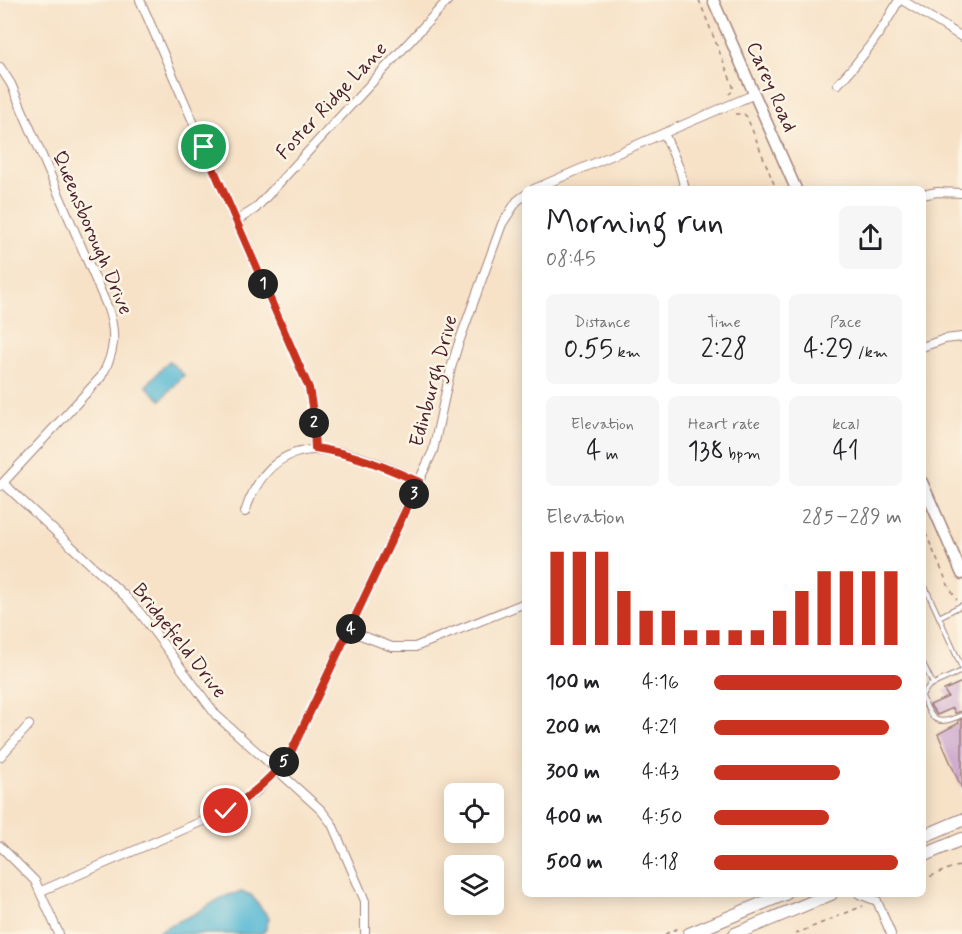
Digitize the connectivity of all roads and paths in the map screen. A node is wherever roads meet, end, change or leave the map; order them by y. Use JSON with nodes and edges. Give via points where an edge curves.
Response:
{"nodes":[{"id":1,"x":140,"y":0,"type":"edge"},
{"id":2,"x":448,"y":0,"type":"edge"},
{"id":3,"x":699,"y":0,"type":"edge"},
{"id":4,"x":713,"y":0,"type":"edge"},
{"id":5,"x":900,"y":0,"type":"edge"},
{"id":6,"x":962,"y":37,"type":"edge"},
{"id":7,"x":0,"y":67,"type":"edge"},
{"id":8,"x":838,"y":84,"type":"dead end"},
{"id":9,"x":755,"y":94,"type":"junction"},
{"id":10,"x":730,"y":104,"type":"junction"},
{"id":11,"x":664,"y":133,"type":"junction"},
{"id":12,"x":541,"y":186,"type":"edge"},
{"id":13,"x":684,"y":186,"type":"edge"},
{"id":14,"x":775,"y":186,"type":"edge"},
{"id":15,"x":795,"y":186,"type":"edge"},
{"id":16,"x":962,"y":193,"type":"edge"},
{"id":17,"x":926,"y":194,"type":"edge"},
{"id":18,"x":522,"y":198,"type":"edge"},
{"id":19,"x":236,"y":221,"type":"junction"},
{"id":20,"x":962,"y":337,"type":"edge"},
{"id":21,"x":926,"y":346,"type":"edge"},
{"id":22,"x":315,"y":448,"type":"junction"},
{"id":23,"x":419,"y":482,"type":"junction"},
{"id":24,"x":1,"y":484,"type":"edge"},
{"id":25,"x":926,"y":491,"type":"edge"},
{"id":26,"x":245,"y":512,"type":"dead end"},
{"id":27,"x":926,"y":535,"type":"edge"},
{"id":28,"x":962,"y":574,"type":"edge"},
{"id":29,"x":926,"y":589,"type":"edge"},
{"id":30,"x":522,"y":604,"type":"edge"},
{"id":31,"x":961,"y":606,"type":"edge"},
{"id":32,"x":939,"y":617,"type":"junction"},
{"id":33,"x":350,"y":632,"type":"junction"},
{"id":34,"x":926,"y":669,"type":"edge"},
{"id":35,"x":962,"y":669,"type":"edge"},
{"id":36,"x":933,"y":684,"type":"junction"},
{"id":37,"x":926,"y":689,"type":"edge"},
{"id":38,"x":926,"y":705,"type":"edge"},
{"id":39,"x":962,"y":715,"type":"edge"},
{"id":40,"x":29,"y":725,"type":"dead end"},
{"id":41,"x":0,"y":757,"type":"edge"},
{"id":42,"x":277,"y":770,"type":"junction"},
{"id":43,"x":962,"y":820,"type":"edge"},
{"id":44,"x":926,"y":835,"type":"edge"},
{"id":45,"x":962,"y":839,"type":"edge"},
{"id":46,"x":0,"y":846,"type":"edge"},
{"id":47,"x":926,"y":854,"type":"edge"},
{"id":48,"x":962,"y":866,"type":"edge"},
{"id":49,"x":926,"y":878,"type":"edge"},
{"id":50,"x":41,"y":891,"type":"junction"},
{"id":51,"x":778,"y":897,"type":"edge"},
{"id":52,"x":824,"y":897,"type":"edge"},
{"id":53,"x":879,"y":897,"type":"edge"},
{"id":54,"x":867,"y":904,"type":"dead end"},
{"id":55,"x":59,"y":934,"type":"edge"},
{"id":56,"x":365,"y":934,"type":"edge"},
{"id":57,"x":689,"y":934,"type":"edge"},
{"id":58,"x":735,"y":934,"type":"edge"},
{"id":59,"x":795,"y":934,"type":"edge"},
{"id":60,"x":891,"y":934,"type":"edge"}],
"edges":[{"from":1,"to":19,"type":"street"},
{"from":2,"to":19,"type":"street","name":"Foster Ridge Lane","via":[[255,209]]},
{"from":3,"to":10,"type":"path","via":[[733,86],[727,96]]},
{"from":4,"to":9,"type":"street","name":"Carey Road"},
{"from":5,"to":6,"type":"street"},
{"from":5,"to":8,"type":"street"},
{"from":7,"to":24,"type":"street","name":"Queensborough Drive","via":[[11,84],[107,306],[114,335],[109,362],[100,377]]},
{"from":9,"to":10,"type":"street"},
{"from":9,"to":15,"type":"street","name":"Carey Road"},
{"from":10,"to":11,"type":"street"},
{"from":10,"to":14,"type":"path","via":[[735,115],[747,117]]},
{"from":11,"to":12,"type":"street"},
{"from":11,"to":13,"type":"street"},
{"from":16,"to":17,"type":"street"},
{"from":18,"to":23,"type":"street","name":"Edinburgh Drive","via":[[498,235],[458,345],[434,452]]},
{"from":19,"to":22,"type":"street","via":[[309,388]]},
{"from":20,"to":21,"type":"street"},
{"from":22,"to":23,"type":"street","via":[[355,455]]},
{"from":22,"to":26,"type":"street","via":[[292,454],[269,469],[253,490]]},
{"from":23,"to":33,"type":"street","name":"Edinburgh Drive"},
{"from":24,"to":42,"type":"street","name":"Bridgefield Drive","via":[[127,598],[216,716]]},
{"from":25,"to":28,"type":"street"},
{"from":27,"to":31,"type":"path","via":[[948,587]]},
{"from":29,"to":32,"type":"lane"},
{"from":30,"to":33,"type":"street","via":[[415,647],[392,647]]},
{"from":31,"to":32,"type":"lane"},
{"from":32,"to":35,"type":"lane"},
{"from":33,"to":42,"type":"street","name":"Edinburgh Drive","via":[[292,750]]},
{"from":34,"to":36,"type":"lane"},
{"from":35,"to":36,"type":"lane"},
{"from":36,"to":37,"type":"lane"},
{"from":38,"to":39,"type":"lane","via":[[936,720],[949,721]]},
{"from":40,"to":41,"type":"street"},
{"from":42,"to":50,"type":"street","name":"Edinburgh Drive","via":[[256,792],[226,811]]},
{"from":42,"to":56,"type":"street","name":"Bridgefield Drive","via":[[332,824],[365,901]]},
{"from":43,"to":44,"type":"main road"},
{"from":45,"to":47,"type":"main road"},
{"from":46,"to":50,"type":"street","via":[[27,871]]},
{"from":48,"to":49,"type":"path"},
{"from":50,"to":55,"type":"street"},
{"from":51,"to":57,"type":"main road"},
{"from":52,"to":58,"type":"main road"},
{"from":53,"to":60,"type":"street"},
{"from":54,"to":59,"type":"path"}]}
